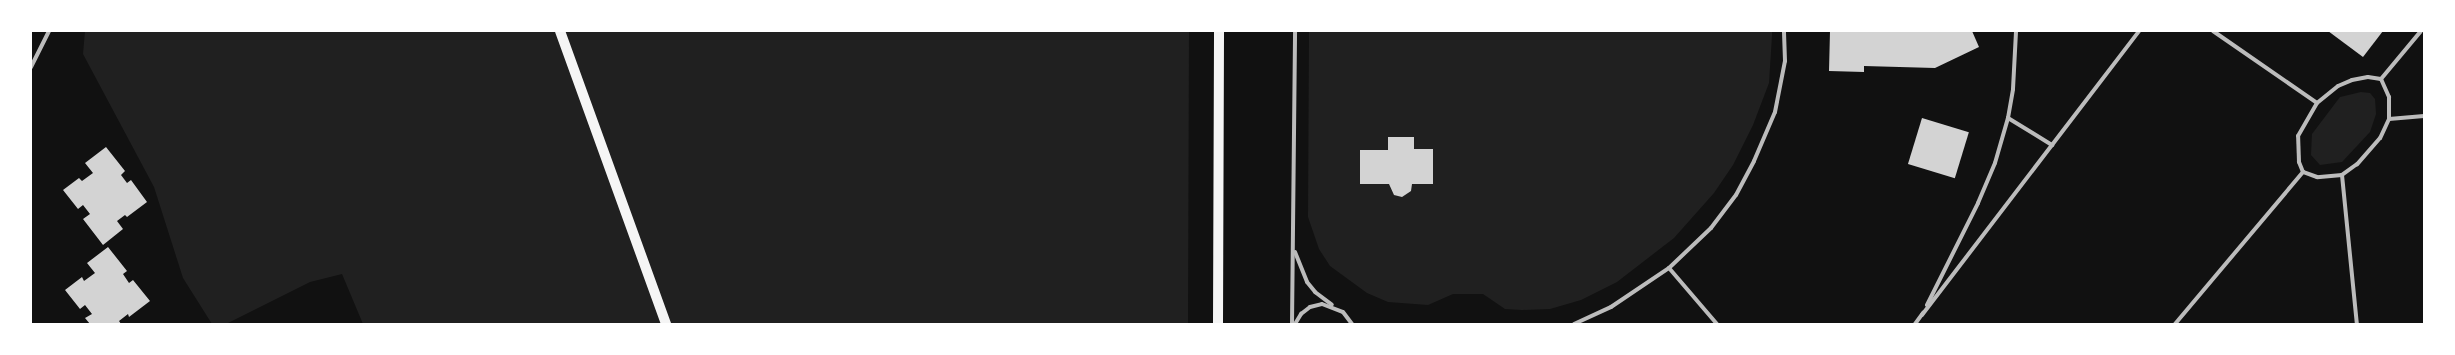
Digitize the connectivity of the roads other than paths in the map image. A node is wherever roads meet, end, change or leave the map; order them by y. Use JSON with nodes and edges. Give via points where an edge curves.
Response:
{"nodes":[{"id":1,"x":49,"y":31,"type":"edge"},
{"id":2,"x":560,"y":31,"type":"edge"},
{"id":3,"x":1219,"y":31,"type":"edge"},
{"id":4,"x":1295,"y":31,"type":"edge"},
{"id":5,"x":1784,"y":31,"type":"edge"},
{"id":6,"x":2016,"y":31,"type":"edge"},
{"id":7,"x":2139,"y":31,"type":"edge"},
{"id":8,"x":2213,"y":31,"type":"edge"},
{"id":9,"x":2421,"y":31,"type":"edge"},
{"id":10,"x":31,"y":67,"type":"edge"},
{"id":11,"x":2381,"y":79,"type":"junction"},
{"id":12,"x":2317,"y":103,"type":"junction"},
{"id":13,"x":2424,"y":116,"type":"edge"},
{"id":14,"x":2008,"y":118,"type":"junction"},
{"id":15,"x":2389,"y":119,"type":"junction"},
{"id":16,"x":2052,"y":146,"type":"junction"},
{"id":17,"x":2303,"y":172,"type":"junction"},
{"id":18,"x":2342,"y":175,"type":"junction"},
{"id":19,"x":1293,"y":248,"type":"junction"},
{"id":20,"x":1669,"y":268,"type":"junction"},
{"id":21,"x":1333,"y":306,"type":"junction"},
{"id":22,"x":1922,"y":315,"type":"junction"},
{"id":23,"x":666,"y":324,"type":"edge"},
{"id":24,"x":1218,"y":324,"type":"edge"},
{"id":25,"x":1292,"y":324,"type":"edge"},
{"id":26,"x":1296,"y":324,"type":"edge"},
{"id":27,"x":1352,"y":324,"type":"edge"},
{"id":28,"x":1574,"y":324,"type":"edge"},
{"id":29,"x":1717,"y":324,"type":"edge"},
{"id":30,"x":1916,"y":324,"type":"edge"},
{"id":31,"x":2176,"y":324,"type":"edge"},
{"id":32,"x":2357,"y":324,"type":"edge"}],
"edges":[{"from":1,"to":10,"type":"street"},
{"from":2,"to":23,"type":"main road"},
{"from":3,"to":24,"type":"main road"},
{"from":4,"to":19,"type":"street"},
{"from":5,"to":20,"type":"street","via":[[1785,61],[1775,112],[1754,162],[1736,195],[1711,228]]},
{"from":6,"to":14,"type":"street","via":[[2013,89]]},
{"from":7,"to":16,"type":"street"},
{"from":8,"to":12,"type":"street"},
{"from":9,"to":11,"type":"street"},
{"from":11,"to":12,"type":"street","via":[[2368,77],[2352,80],[2325,95]]},
{"from":11,"to":15,"type":"street","via":[[2389,97]]},
{"from":12,"to":17,"type":"street","via":[[2298,136],[2299,162]]},
{"from":13,"to":15,"type":"street"},
{"from":14,"to":16,"type":"street"},
{"from":14,"to":22,"type":"street","via":[[1995,163],[1978,203]]},
{"from":15,"to":18,"type":"street","via":[[2380,138],[2357,164]]},
{"from":16,"to":22,"type":"street"},
{"from":17,"to":18,"type":"street","via":[[2318,178]]},
{"from":17,"to":31,"type":"street"},
{"from":18,"to":32,"type":"street"},
{"from":19,"to":21,"type":"street","via":[[1307,282],[1314,292]]},
{"from":19,"to":25,"type":"street"},
{"from":20,"to":28,"type":"street","via":[[1611,307]]},
{"from":20,"to":29,"type":"street"},
{"from":21,"to":26,"type":"street","via":[[1322,304],[1310,307],[1301,314]]},
{"from":21,"to":27,"type":"street","via":[[1343,312]]},
{"from":22,"to":30,"type":"street"}]}
